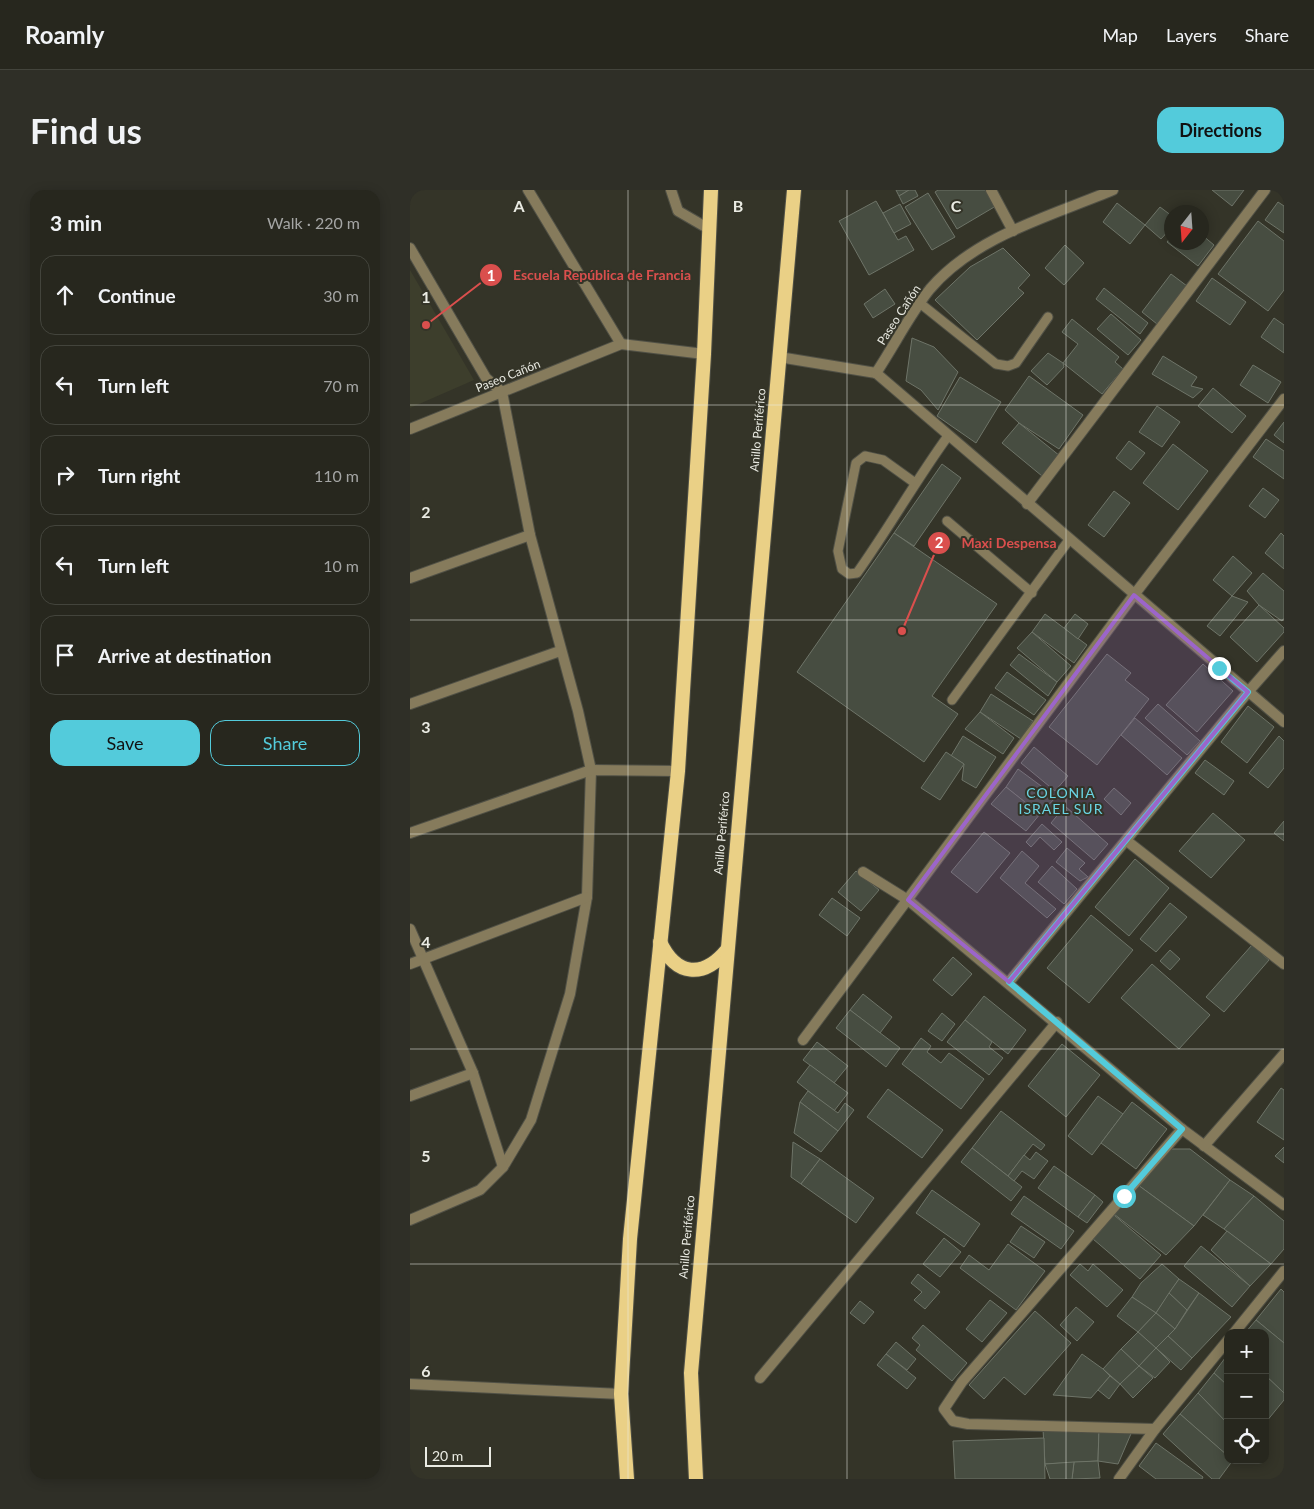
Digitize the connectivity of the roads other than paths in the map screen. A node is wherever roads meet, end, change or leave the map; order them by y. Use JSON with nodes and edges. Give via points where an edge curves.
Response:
{"nodes":[{"id":1,"x":528,"y":190,"type":"edge"},
{"id":2,"x":671,"y":190,"type":"edge"},
{"id":3,"x":711,"y":190,"type":"edge"},
{"id":4,"x":794,"y":190,"type":"edge"},
{"id":5,"x":991,"y":190,"type":"edge"},
{"id":6,"x":1113,"y":190,"type":"edge"},
{"id":7,"x":1265,"y":190,"type":"edge"},
{"id":8,"x":709,"y":229,"type":"junction"},
{"id":9,"x":1013,"y":231,"type":"junction"},
{"id":10,"x":410,"y":248,"type":"edge"},
{"id":11,"x":921,"y":304,"type":"junction"},
{"id":12,"x":1048,"y":317,"type":"dead end"},
{"id":13,"x":621,"y":344,"type":"junction"},
{"id":14,"x":704,"y":354,"type":"junction"},
{"id":15,"x":779,"y":357,"type":"junction"},
{"id":16,"x":876,"y":373,"type":"junction"},
{"id":17,"x":502,"y":392,"type":"junction"},
{"id":18,"x":1284,"y":399,"type":"edge"},
{"id":19,"x":410,"y":429,"type":"edge"},
{"id":20,"x":948,"y":436,"type":"junction"},
{"id":21,"x":915,"y":483,"type":"junction"},
{"id":22,"x":1027,"y":504,"type":"junction"},
{"id":23,"x":947,"y":521,"type":"dead end"},
{"id":24,"x":530,"y":535,"type":"junction"},
{"id":25,"x":1069,"y":540,"type":"junction"},
{"id":26,"x":410,"y":578,"type":"edge"},
{"id":27,"x":1032,"y":593,"type":"junction"},
{"id":28,"x":1134,"y":595,"type":"junction"},
{"id":29,"x":560,"y":651,"type":"junction"},
{"id":30,"x":1284,"y":651,"type":"edge"},
{"id":31,"x":1248,"y":692,"type":"junction"},
{"id":32,"x":952,"y":700,"type":"dead end"},
{"id":33,"x":410,"y":704,"type":"edge"},
{"id":34,"x":1284,"y":722,"type":"edge"},
{"id":35,"x":591,"y":770,"type":"junction"},
{"id":36,"x":678,"y":772,"type":"junction"},
{"id":37,"x":410,"y":833,"type":"edge"},
{"id":38,"x":1126,"y":841,"type":"junction"},
{"id":39,"x":862,"y":872,"type":"dead end"},
{"id":40,"x":587,"y":897,"type":"junction"},
{"id":41,"x":908,"y":900,"type":"junction"},
{"id":42,"x":410,"y":929,"type":"edge"},
{"id":43,"x":659,"y":942,"type":"junction"},
{"id":44,"x":727,"y":950,"type":"junction"},
{"id":45,"x":424,"y":960,"type":"junction"},
{"id":46,"x":410,"y":964,"type":"edge"},
{"id":47,"x":1284,"y":964,"type":"edge"},
{"id":48,"x":1009,"y":982,"type":"junction"},
{"id":49,"x":1056,"y":1022,"type":"junction"},
{"id":50,"x":803,"y":1040,"type":"dead end"},
{"id":51,"x":1284,"y":1054,"type":"edge"},
{"id":52,"x":472,"y":1073,"type":"junction"},
{"id":53,"x":410,"y":1096,"type":"edge"},
{"id":54,"x":1182,"y":1129,"type":"junction"},
{"id":55,"x":1204,"y":1146,"type":"junction"},
{"id":56,"x":503,"y":1167,"type":"junction"},
{"id":57,"x":1284,"y":1206,"type":"edge"},
{"id":58,"x":410,"y":1220,"type":"edge"},
{"id":59,"x":1284,"y":1271,"type":"edge"},
{"id":60,"x":1237,"y":1329,"type":"edge"},
{"id":61,"x":1224,"y":1345,"type":"edge"},
{"id":62,"x":760,"y":1378,"type":"dead end"},
{"id":63,"x":410,"y":1384,"type":"edge"},
{"id":64,"x":621,"y":1394,"type":"junction"},
{"id":65,"x":1155,"y":1429,"type":"junction"},
{"id":66,"x":627,"y":1479,"type":"edge"},
{"id":67,"x":696,"y":1479,"type":"edge"},
{"id":68,"x":1119,"y":1479,"type":"edge"}],
"edges":[{"from":1,"to":13,"type":"street"},
{"from":2,"to":8,"type":"street","via":[[678,211]]},
{"from":3,"to":8,"type":"highway"},
{"from":4,"to":15,"type":"highway","name":"Anillo Periférico"},
{"from":5,"to":9,"type":"street"},
{"from":6,"to":9,"type":"street","name":"Paseo Cañón"},
{"from":7,"to":22,"type":"street"},
{"from":8,"to":14,"type":"highway"},
{"from":9,"to":11,"type":"street","name":"Paseo Cañón","via":[[970,253],[930,289]]},
{"from":10,"to":17,"type":"street","via":[[486,378]]},
{"from":11,"to":12,"type":"lane","via":[[996,364],[1008,366],[1016,363]]},
{"from":11,"to":16,"type":"street","name":"Paseo Cañón"},
{"from":13,"to":14,"type":"street","name":"Paseo Cañón"},
{"from":13,"to":17,"type":"street","name":"Paseo Cañón"},
{"from":14,"to":36,"type":"highway"},
{"from":15,"to":16,"type":"street"},
{"from":15,"to":44,"type":"highway","name":"Anillo Periférico"},
{"from":16,"to":20,"type":"street"},
{"from":17,"to":19,"type":"street","name":"Paseo Cañón"},
{"from":17,"to":24,"type":"street"},
{"from":18,"to":28,"type":"street"},
{"from":20,"to":21,"type":"lane"},
{"from":20,"to":22,"type":"street"},
{"from":21,"to":21,"type":"lane","via":[[857,573],[849,574],[842,569],[838,551],[856,463],[865,456],[883,460]]},
{"from":22,"to":25,"type":"street"},
{"from":23,"to":27,"type":"lane"},
{"from":24,"to":26,"type":"street"},
{"from":24,"to":29,"type":"street"},
{"from":25,"to":27,"type":"lane"},
{"from":25,"to":28,"type":"street"},
{"from":27,"to":32,"type":"lane"},
{"from":28,"to":31,"type":"street"},
{"from":28,"to":41,"type":"street"},
{"from":29,"to":33,"type":"street"},
{"from":29,"to":35,"type":"street"},
{"from":30,"to":31,"type":"street"},
{"from":31,"to":34,"type":"street"},
{"from":31,"to":38,"type":"street"},
{"from":35,"to":36,"type":"street"},
{"from":35,"to":37,"type":"street"},
{"from":35,"to":40,"type":"street"},
{"from":36,"to":43,"type":"highway"},
{"from":38,"to":47,"type":"street"},
{"from":38,"to":48,"type":"street"},
{"from":39,"to":41,"type":"street"},
{"from":40,"to":45,"type":"street"},
{"from":40,"to":56,"type":"street","via":[[570,994],[531,1120]]},
{"from":41,"to":48,"type":"street"},
{"from":41,"to":50,"type":"street"},
{"from":42,"to":45,"type":"street"},
{"from":43,"to":44,"type":"highway","via":[[667,958],[681,968],[699,970],[716,964]]},
{"from":43,"to":64,"type":"highway","via":[[630,1239]]},
{"from":44,"to":67,"type":"highway","name":"Anillo Periférico","via":[[691,1373]]},
{"from":45,"to":46,"type":"street"},
{"from":45,"to":52,"type":"street"},
{"from":48,"to":49,"type":"street"},
{"from":49,"to":54,"type":"street"},
{"from":49,"to":62,"type":"street"},
{"from":51,"to":55,"type":"street"},
{"from":52,"to":53,"type":"street"},
{"from":52,"to":56,"type":"street"},
{"from":54,"to":55,"type":"street"},
{"from":54,"to":65,"type":"street","via":[[962,1382],[944,1408],[953,1421],[968,1424]]},
{"from":55,"to":57,"type":"street"},
{"from":56,"to":58,"type":"street","via":[[480,1190]]},
{"from":59,"to":60,"type":"street"},
{"from":61,"to":65,"type":"street"},
{"from":63,"to":64,"type":"street"},
{"from":64,"to":66,"type":"highway"},
{"from":65,"to":68,"type":"street"}]}
